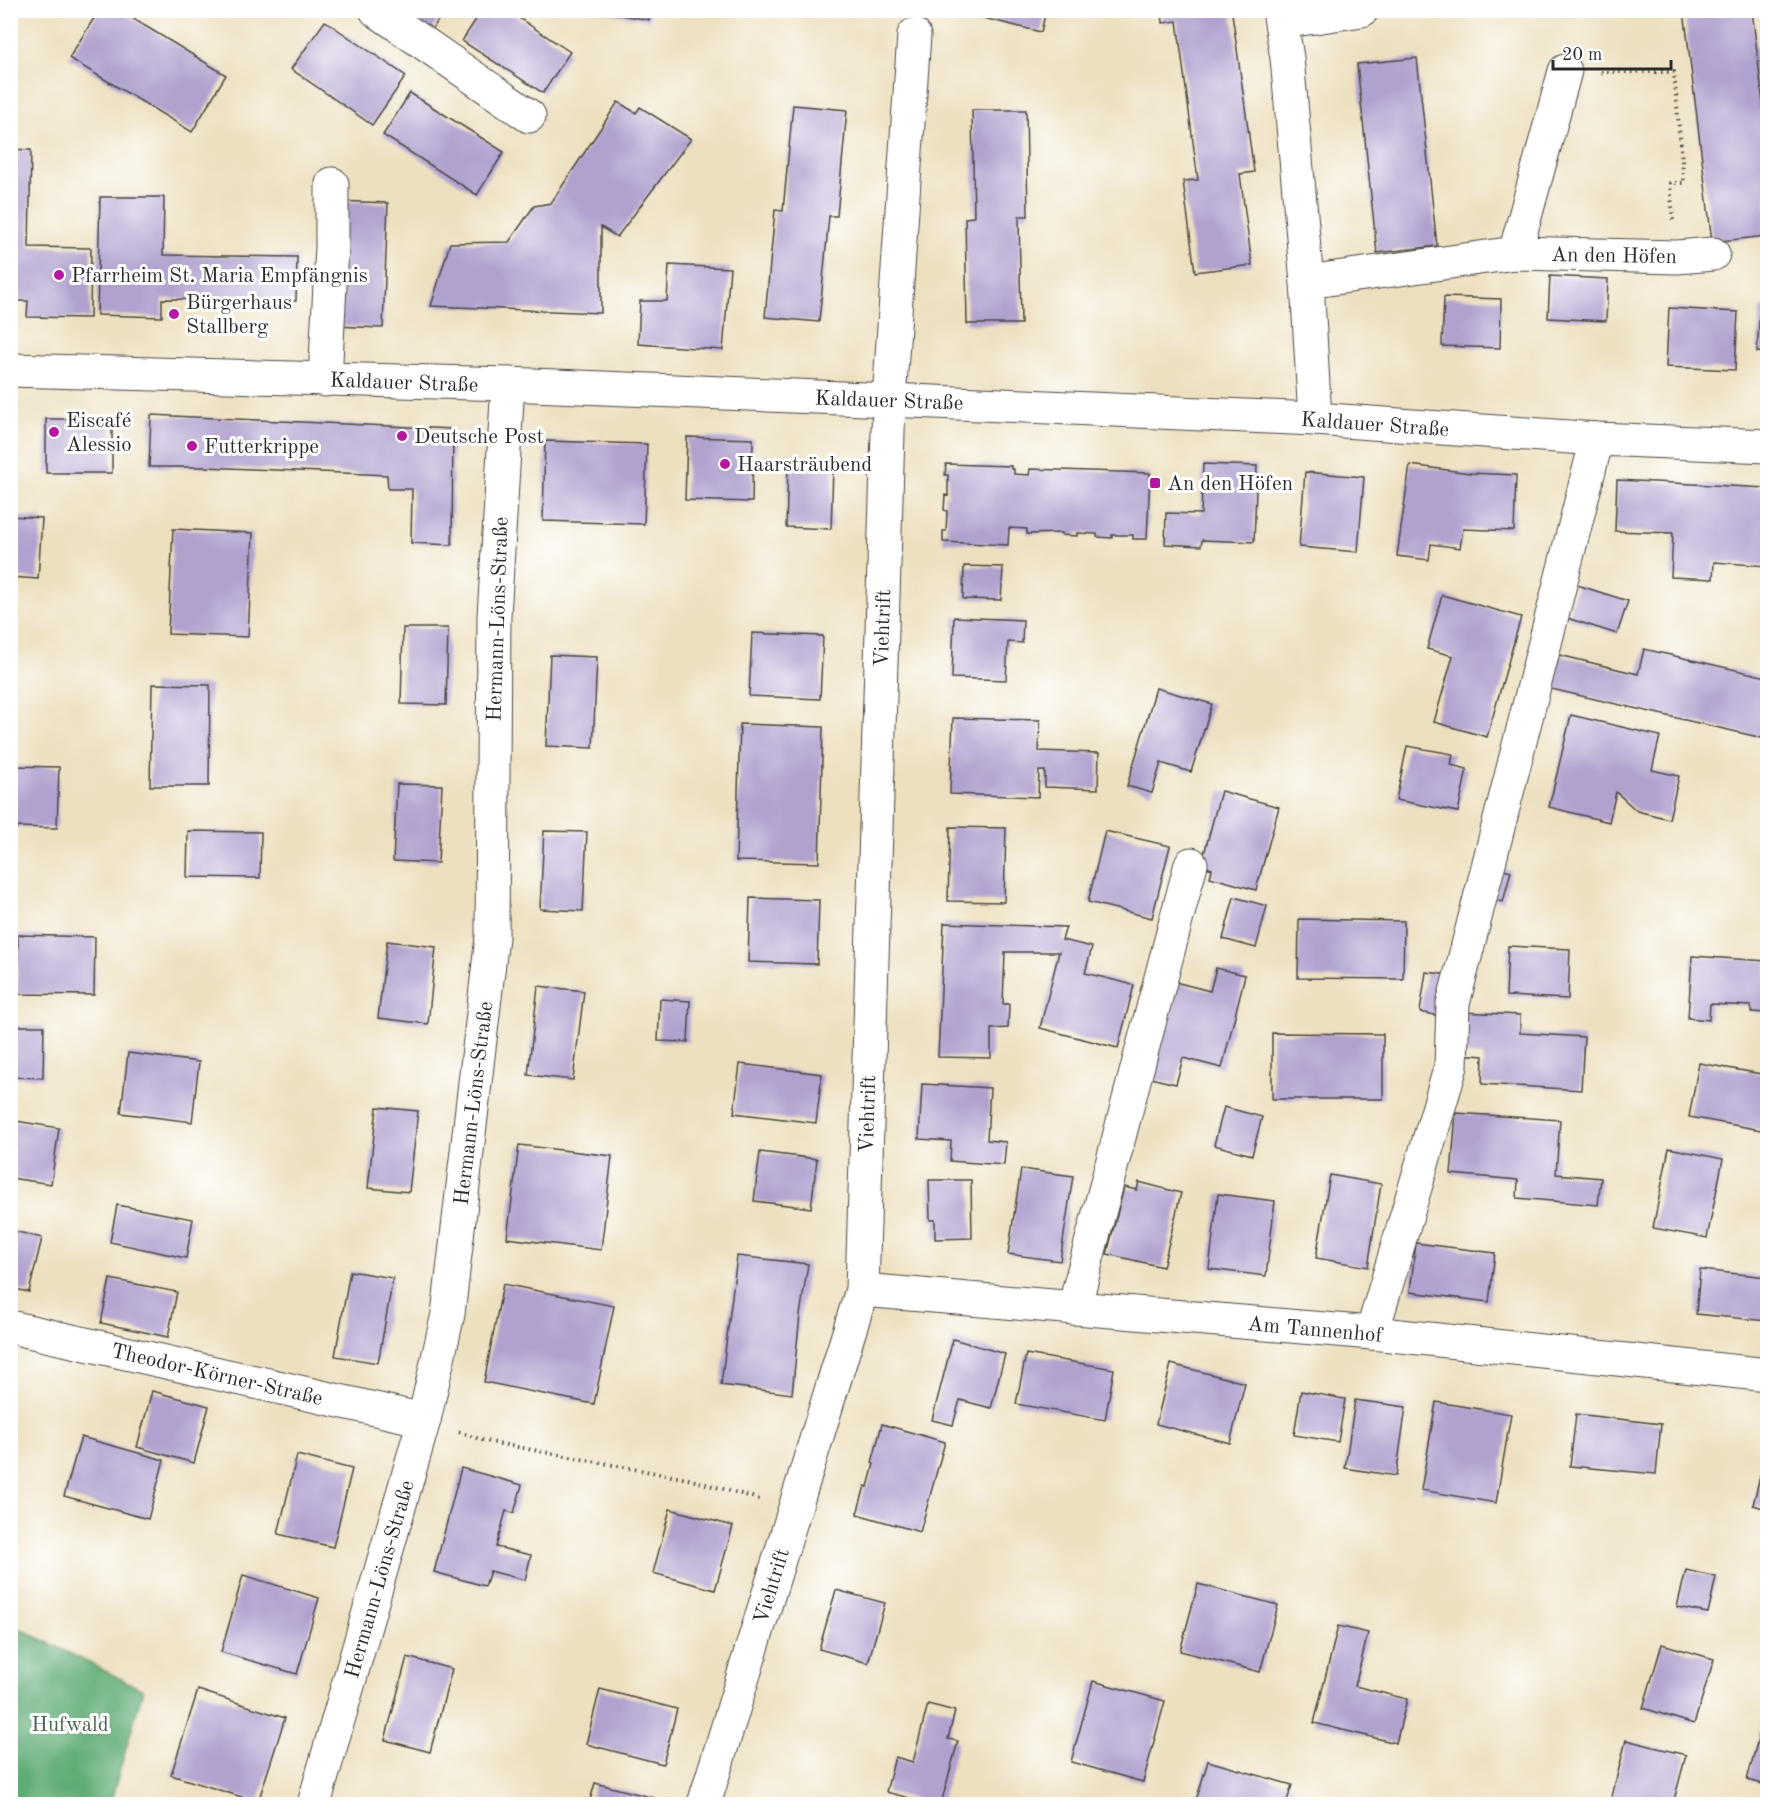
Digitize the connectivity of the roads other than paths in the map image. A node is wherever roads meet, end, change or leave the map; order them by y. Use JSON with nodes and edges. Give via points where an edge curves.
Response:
{"nodes":[{"id":1,"x":376,"y":10,"type":"edge"},
{"id":2,"x":1362,"y":10,"type":"edge"},
{"id":3,"x":1280,"y":16,"type":"edge"},
{"id":4,"x":914,"y":35,"type":"dead end"},
{"id":5,"x":1566,"y":71,"type":"road end"},
{"id":6,"x":529,"y":116,"type":"dead end"},
{"id":7,"x":332,"y":184,"type":"dead end"},
{"id":8,"x":1515,"y":253,"type":"junction"},
{"id":9,"x":1713,"y":254,"type":"dead end"},
{"id":10,"x":1307,"y":282,"type":"junction"},
{"id":11,"x":10,"y":370,"type":"edge"},
{"id":12,"x":326,"y":380,"type":"junction"},
{"id":13,"x":508,"y":384,"type":"junction"},
{"id":14,"x":889,"y":400,"type":"junction"},
{"id":15,"x":1315,"y":419,"type":"junction"},
{"id":16,"x":1597,"y":439,"type":"junction"},
{"id":17,"x":1767,"y":446,"type":"edge"},
{"id":18,"x":1191,"y":864,"type":"dead end"},
{"id":19,"x":862,"y":1290,"type":"junction"},
{"id":20,"x":1074,"y":1308,"type":"junction"},
{"id":21,"x":10,"y":1327,"type":"edge"},
{"id":22,"x":1372,"y":1333,"type":"junction"},
{"id":23,"x":1767,"y":1375,"type":"edge"},
{"id":24,"x":424,"y":1420,"type":"junction"},
{"id":25,"x":314,"y":1804,"type":"edge"},
{"id":26,"x":704,"y":1804,"type":"edge"}],
"edges":[{"from":1,"to":6,"type":"street"},
{"from":2,"to":3,"type":"street"},
{"from":3,"to":10,"type":"street"},
{"from":4,"to":14,"type":"street","name":"Viehtrift"},
{"from":5,"to":8,"type":"street","name":"An den Höfen"},
{"from":7,"to":12,"type":"street"},
{"from":8,"to":9,"type":"street","name":"An den Höfen","via":[[1677,257]]},
{"from":8,"to":10,"type":"street","name":"An den Höfen"},
{"from":10,"to":15,"type":"street"},
{"from":11,"to":12,"type":"street","name":"Kaldauer Straße"},
{"from":12,"to":13,"type":"street","name":"Kaldauer Straße"},
{"from":13,"to":14,"type":"street","name":"Kaldauer Straße"},
{"from":13,"to":24,"type":"street","name":"Hermann-Löns-Straße","via":[[494,616],[492,937],[448,1314]]},
{"from":14,"to":15,"type":"street","name":"Kaldauer Straße"},
{"from":14,"to":19,"type":"street","name":"Viehtrift"},
{"from":15,"to":16,"type":"street","name":"Kaldauer Straße"},
{"from":16,"to":17,"type":"street","name":"Kaldauer Straße"},
{"from":16,"to":22,"type":"street","via":[[1453,1004],[1451,1066]]},
{"from":18,"to":20,"type":"street"},
{"from":19,"to":20,"type":"street","name":"Am Tannenhof"},
{"from":19,"to":26,"type":"street","name":"Viehtrift"},
{"from":20,"to":22,"type":"street","name":"Am Tannenhof"},
{"from":21,"to":24,"type":"street","name":"Theodor-Körner-Straße"},
{"from":22,"to":23,"type":"street","name":"Am Tannenhof"},
{"from":24,"to":25,"type":"street","name":"Hermann-Löns-Straße"}]}
